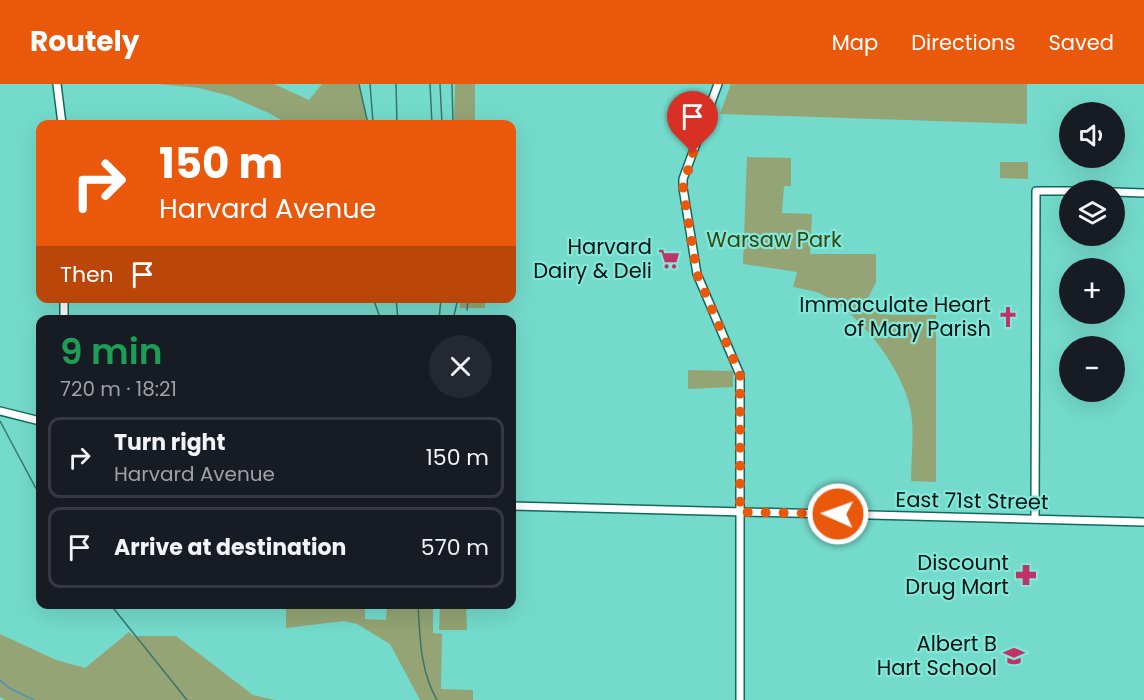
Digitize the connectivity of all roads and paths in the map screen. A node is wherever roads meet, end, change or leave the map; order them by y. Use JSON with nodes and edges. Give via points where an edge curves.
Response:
{"nodes":[{"id":1,"x":57,"y":84,"type":"edge"},
{"id":2,"x":718,"y":84,"type":"edge"},
{"id":3,"x":62,"y":120,"type":"edge"},
{"id":4,"x":1059,"y":191,"type":"edge"},
{"id":5,"x":1125,"y":192,"type":"edge"},
{"id":6,"x":1144,"y":193,"type":"edge"},
{"id":7,"x":2,"y":411,"type":"edge"},
{"id":8,"x":36,"y":420,"type":"edge"},
{"id":9,"x":516,"y":506,"type":"edge"},
{"id":10,"x":740,"y":512,"type":"junction"},
{"id":11,"x":1035,"y":519,"type":"junction"},
{"id":12,"x":1144,"y":522,"type":"edge"},
{"id":13,"x":740,"y":700,"type":"edge"}],
"edges":[{"from":1,"to":3,"type":"main road"},
{"from":2,"to":10,"type":"main road","via":[[683,188],[697,274],[740,375]]},
{"from":4,"to":11,"type":"main road","via":[[1036,190]]},
{"from":5,"to":6,"type":"main road"},
{"from":7,"to":8,"type":"main road"},
{"from":9,"to":10,"type":"main road","name":"East 71st Street"},
{"from":10,"to":11,"type":"main road","name":"East 71st Street"},
{"from":10,"to":13,"type":"main road"},
{"from":11,"to":12,"type":"main road","name":"East 71st Street"}]}
